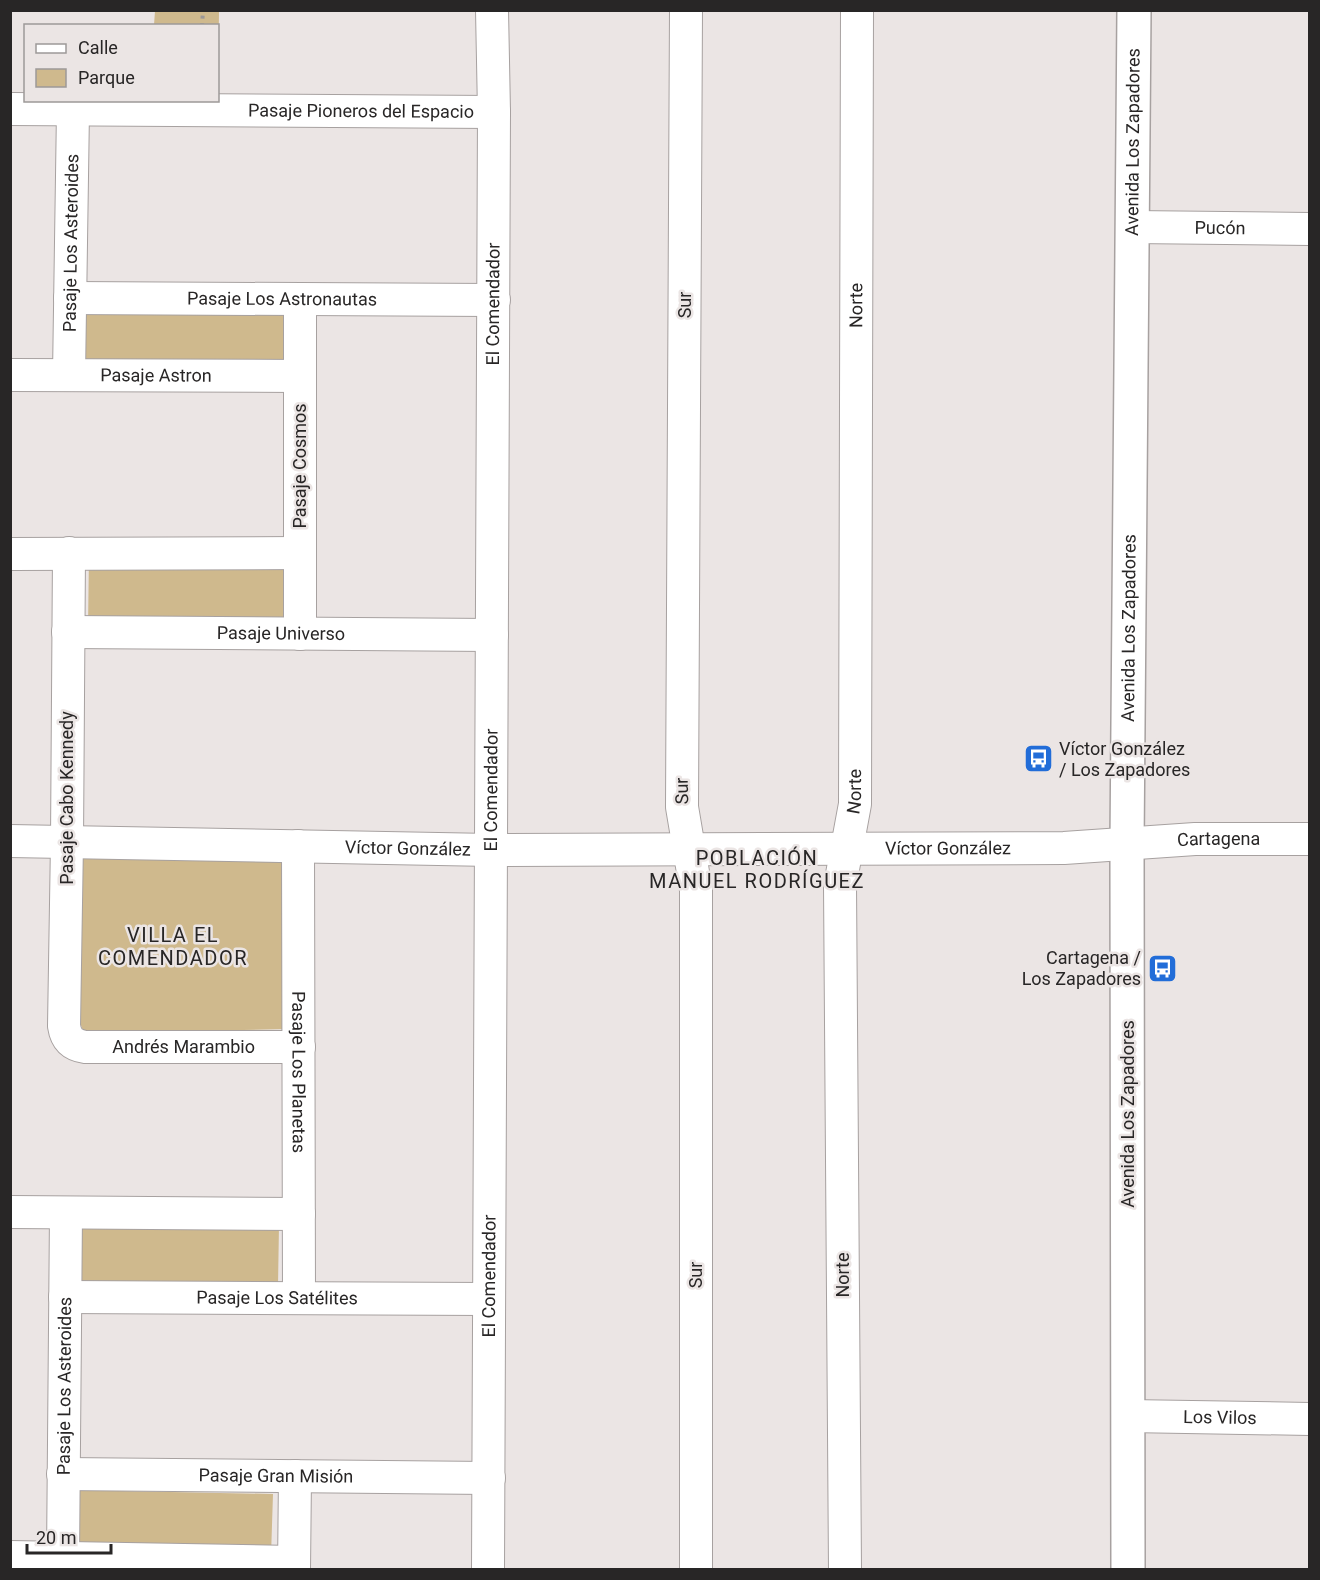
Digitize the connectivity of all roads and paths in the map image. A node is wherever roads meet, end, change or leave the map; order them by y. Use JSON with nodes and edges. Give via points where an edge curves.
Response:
{"nodes":[{"id":1,"x":492,"y":10,"type":"edge"},
{"id":2,"x":686,"y":10,"type":"edge"},
{"id":3,"x":857,"y":10,"type":"edge"},
{"id":4,"x":1134,"y":10,"type":"edge"},
{"id":5,"x":10,"y":109,"type":"edge"},
{"id":6,"x":73,"y":110,"type":"junction"},
{"id":7,"x":494,"y":112,"type":"junction"},
{"id":8,"x":1132,"y":227,"type":"junction"},
{"id":9,"x":1310,"y":229,"type":"edge"},
{"id":10,"x":70,"y":298,"type":"junction"},
{"id":11,"x":300,"y":299,"type":"junction"},
{"id":12,"x":494,"y":300,"type":"junction"},
{"id":13,"x":10,"y":375,"type":"edge"},
{"id":14,"x":69,"y":375,"type":"junction"},
{"id":15,"x":299,"y":376,"type":"junction"},
{"id":16,"x":69,"y":553,"type":"junction"},
{"id":17,"x":300,"y":553,"type":"junction"},
{"id":18,"x":10,"y":554,"type":"edge"},
{"id":19,"x":68,"y":632,"type":"junction"},
{"id":20,"x":300,"y":634,"type":"junction"},
{"id":21,"x":492,"y":635,"type":"junction"},
{"id":22,"x":1310,"y":839,"type":"edge"},
{"id":23,"x":10,"y":841,"type":"edge"},
{"id":24,"x":67,"y":842,"type":"junction"},
{"id":25,"x":1127,"y":844,"type":"junction"},
{"id":26,"x":298,"y":846,"type":"junction"},
{"id":27,"x":688,"y":849,"type":"junction"},
{"id":28,"x":847,"y":849,"type":"junction"},
{"id":29,"x":491,"y":850,"type":"junction"},
{"id":30,"x":70,"y":1041,"type":"joint"},
{"id":31,"x":298,"y":1047,"type":"junction"},
{"id":32,"x":10,"y":1212,"type":"edge"},
{"id":33,"x":66,"y":1213,"type":"junction"},
{"id":34,"x":299,"y":1214,"type":"junction"},
{"id":35,"x":65,"y":1297,"type":"junction"},
{"id":36,"x":300,"y":1298,"type":"junction"},
{"id":37,"x":489,"y":1299,"type":"junction"},
{"id":38,"x":1128,"y":1416,"type":"junction"},
{"id":39,"x":1310,"y":1419,"type":"edge"},
{"id":40,"x":63,"y":1474,"type":"junction"},
{"id":41,"x":295,"y":1476,"type":"junction"},
{"id":42,"x":489,"y":1478,"type":"junction"},
{"id":43,"x":10,"y":1557,"type":"edge"},
{"id":44,"x":63,"y":1558,"type":"junction"},
{"id":45,"x":294,"y":1566,"type":"edge"},
{"id":46,"x":488,"y":1569,"type":"edge"},
{"id":47,"x":696,"y":1569,"type":"edge"},
{"id":48,"x":845,"y":1569,"type":"edge"},
{"id":49,"x":1128,"y":1569,"type":"edge"}],
"edges":[{"from":1,"to":7,"type":"street","name":"El Comendador"},
{"from":2,"to":27,"type":"street","name":"Sur","via":[[682,807]]},
{"from":3,"to":28,"type":"street","name":"Norte","via":[[855,804]]},
{"from":4,"to":8,"type":"main road","name":"Avenida Los Zapadores"},
{"from":5,"to":6,"type":"street","name":"Pasaje Pioneros del Espacio"},
{"from":6,"to":7,"type":"street","name":"Pasaje Pioneros del Espacio"},
{"from":6,"to":10,"type":"street","name":"Pasaje Los Asteroides"},
{"from":7,"to":12,"type":"street","name":"El Comendador"},
{"from":8,"to":9,"type":"street","name":"Pucón"},
{"from":8,"to":25,"type":"main road","name":"Avenida Los Zapadores"},
{"from":10,"to":11,"type":"street","name":"Pasaje Los Astronautas"},
{"from":10,"to":14,"type":"street","name":"Pasaje Los Asteroides"},
{"from":11,"to":12,"type":"street","name":"Pasaje Los Astronautas"},
{"from":11,"to":15,"type":"street","name":"Pasaje Cosmos"},
{"from":12,"to":21,"type":"street","name":"El Comendador"},
{"from":13,"to":14,"type":"street","name":"Pasaje Astron"},
{"from":14,"to":15,"type":"street","name":"Pasaje Astron"},
{"from":15,"to":17,"type":"street","name":"Pasaje Cosmos"},
{"from":16,"to":17,"type":"street"},
{"from":16,"to":18,"type":"street"},
{"from":16,"to":19,"type":"street","name":"Pasaje Cabo Kennedy"},
{"from":17,"to":20,"type":"street","name":"Pasaje Cosmos"},
{"from":19,"to":20,"type":"street","name":"Pasaje Universo"},
{"from":19,"to":24,"type":"street","name":"Pasaje Cabo Kennedy"},
{"from":20,"to":21,"type":"street","name":"Pasaje Universo"},
{"from":21,"to":29,"type":"street","name":"El Comendador"},
{"from":22,"to":25,"type":"street","name":"Cartagena","via":[[1195,839]]},
{"from":23,"to":24,"type":"street","name":"Víctor González"},
{"from":24,"to":26,"type":"street","name":"Víctor González"},
{"from":24,"to":30,"type":"street","name":"Pasaje Cabo Kennedy","via":[[64,1026]]},
{"from":25,"to":28,"type":"street","name":"Víctor González"},
{"from":25,"to":38,"type":"main road","name":"Avenida Los Zapadores"},
{"from":26,"to":29,"type":"street","name":"Víctor González"},
{"from":26,"to":31,"type":"street","name":"Pasaje Los Planetas"},
{"from":27,"to":28,"type":"street","name":"Víctor González"},
{"from":27,"to":29,"type":"street","name":"Víctor González"},
{"from":27,"to":47,"type":"street","name":"Sur","via":[[696,890]]},
{"from":28,"to":48,"type":"street","name":"Norte","via":[[840,885]]},
{"from":29,"to":37,"type":"street","name":"El Comendador"},
{"from":30,"to":31,"type":"street","name":"Andrés Marambio","via":[[85,1047]]},
{"from":31,"to":34,"type":"street","name":"Pasaje Los Planetas"},
{"from":32,"to":33,"type":"street"},
{"from":33,"to":34,"type":"street"},
{"from":33,"to":35,"type":"street","name":"Pasaje Los Asteroides"},
{"from":34,"to":36,"type":"street","name":"Pasaje Los Planetas"},
{"from":35,"to":36,"type":"street","name":"Pasaje Los Satélites"},
{"from":35,"to":40,"type":"street","name":"Pasaje Los Asteroides"},
{"from":36,"to":37,"type":"street","name":"Pasaje Los Satélites"},
{"from":37,"to":42,"type":"street","name":"El Comendador"},
{"from":38,"to":39,"type":"street","name":"Los Vilos"},
{"from":38,"to":49,"type":"main road","name":"Avenida Los Zapadores"},
{"from":40,"to":41,"type":"street","name":"Pasaje Gran Misión"},
{"from":40,"to":44,"type":"street","name":"Pasaje Los Asteroides"},
{"from":41,"to":42,"type":"street","name":"Pasaje Gran Misión"},
{"from":41,"to":45,"type":"street"},
{"from":42,"to":46,"type":"street","name":"El Comendador"},
{"from":43,"to":44,"type":"street"},
{"from":44,"to":45,"type":"street"}]}
